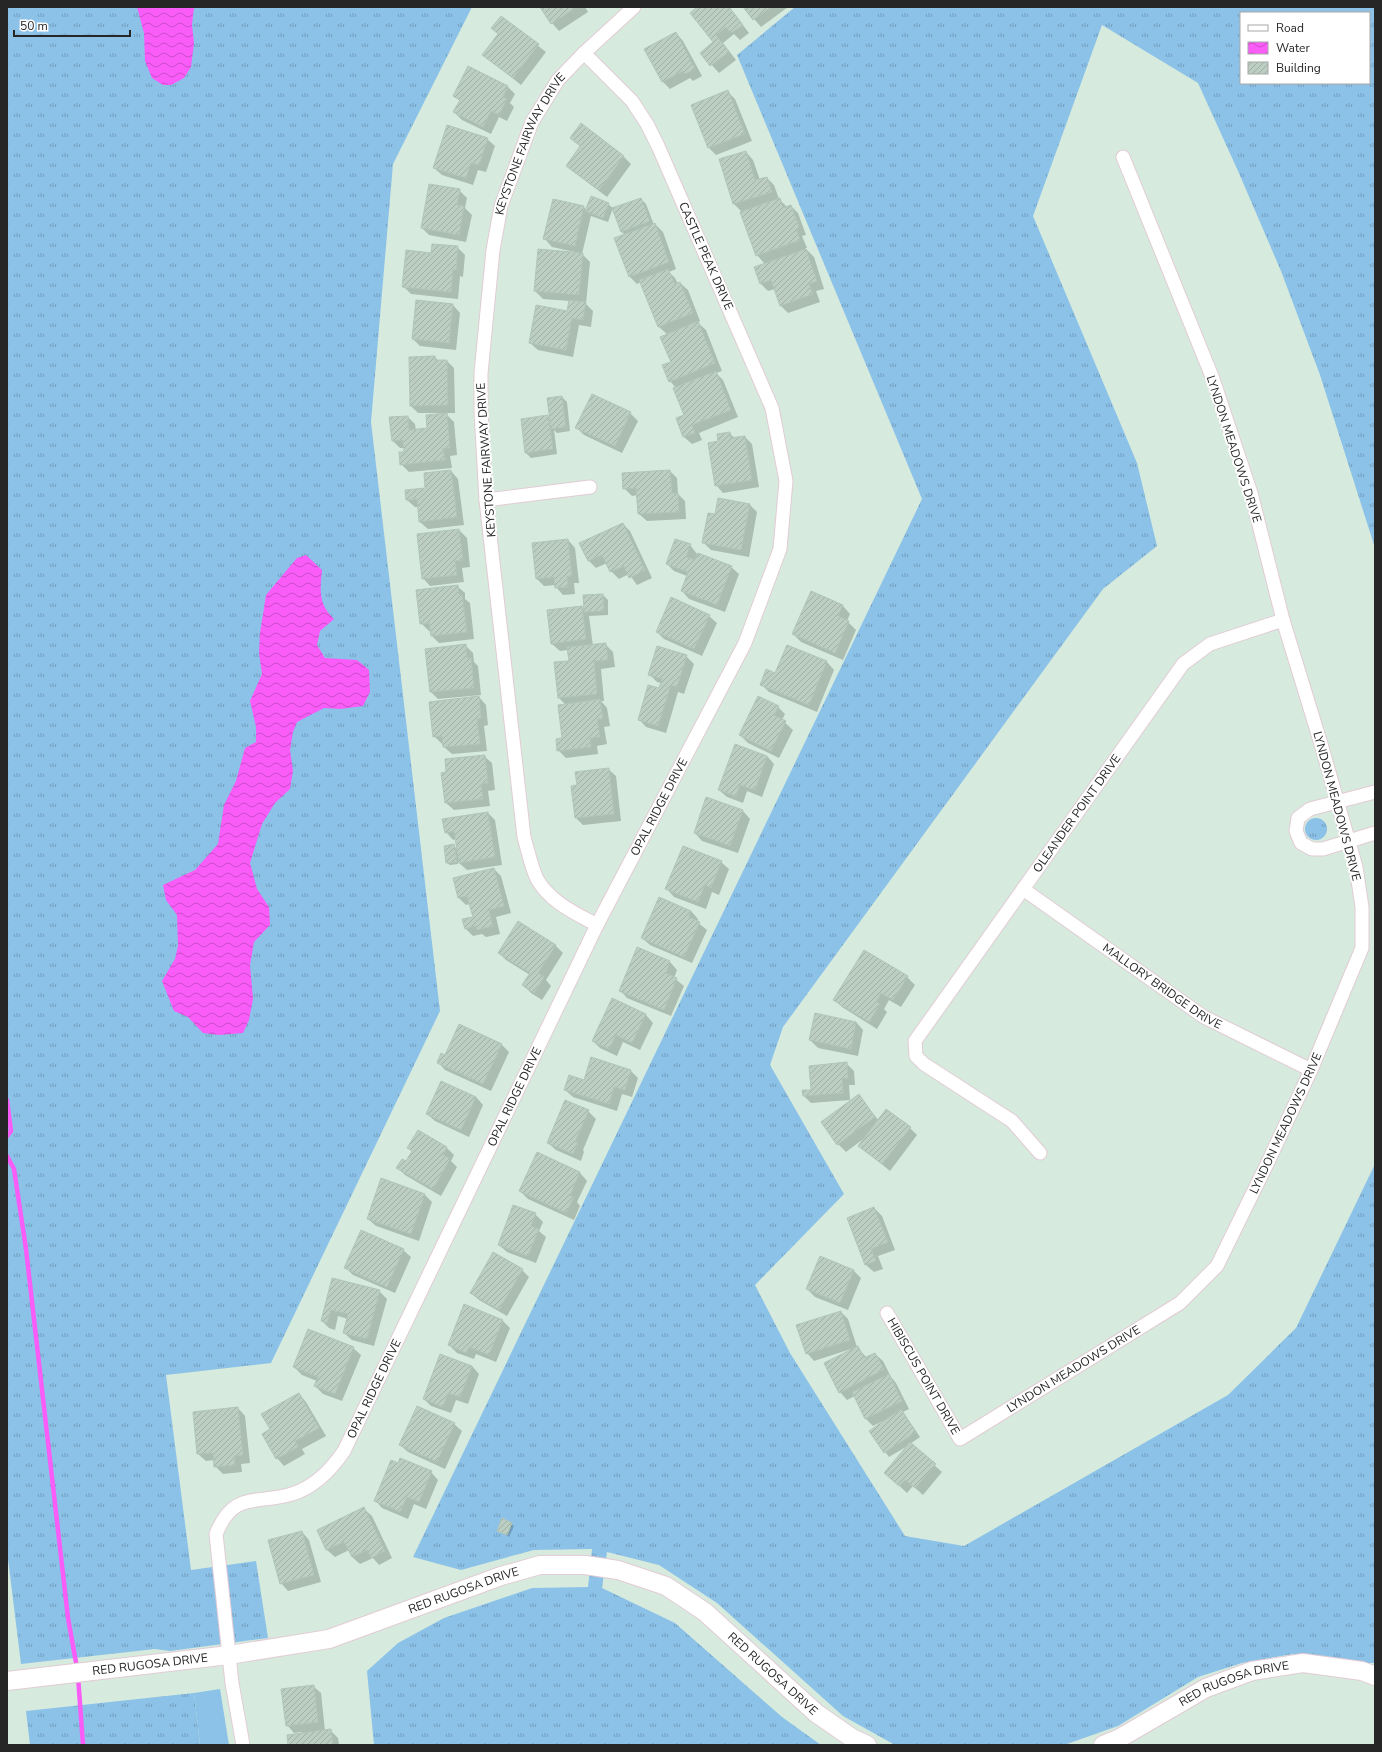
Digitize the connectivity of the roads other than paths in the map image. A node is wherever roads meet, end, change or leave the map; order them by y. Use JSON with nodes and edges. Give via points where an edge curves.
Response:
{"nodes":[{"id":1,"x":634,"y":7,"type":"edge"},
{"id":2,"x":584,"y":53,"type":"junction"},
{"id":3,"x":1123,"y":157,"type":"dead end"},
{"id":4,"x":786,"y":482,"type":"joint"},
{"id":5,"x":590,"y":487,"type":"dead end"},
{"id":6,"x":486,"y":500,"type":"junction"},
{"id":7,"x":1283,"y":620,"type":"junction"},
{"id":8,"x":1375,"y":792,"type":"edge"},
{"id":9,"x":1337,"y":801,"type":"junction"},
{"id":10,"x":1375,"y":833,"type":"edge"},
{"id":11,"x":1349,"y":841,"type":"junction"},
{"id":12,"x":1023,"y":889,"type":"junction"},
{"id":13,"x":598,"y":925,"type":"junction"},
{"id":14,"x":1311,"y":1070,"type":"junction"},
{"id":15,"x":1040,"y":1153,"type":"dead end"},
{"id":16,"x":888,"y":1313,"type":"dead end"},
{"id":17,"x":960,"y":1439,"type":"joint"},
{"id":18,"x":229,"y":1655,"type":"junction"},
{"id":19,"x":1375,"y":1676,"type":"edge"},
{"id":20,"x":7,"y":1681,"type":"edge"},
{"id":21,"x":243,"y":1745,"type":"edge"},
{"id":22,"x":867,"y":1745,"type":"edge"},
{"id":23,"x":1104,"y":1745,"type":"edge"}],
"edges":[{"from":1,"to":2,"type":"street","name":"KEYSTONE FAIRWAY DRIVE"},
{"from":2,"to":4,"type":"street","name":"CASTLE PEAK DRIVE","via":[[632,101],[658,146],[772,408]]},
{"from":2,"to":6,"type":"street","name":"KEYSTONE FAIRWAY DRIVE","via":[[558,80],[532,122],[501,206],[493,250],[481,373]]},
{"from":3,"to":7,"type":"street","name":"LYNDON MEADOWS DRIVE","via":[[1213,379],[1251,493]]},
{"from":4,"to":13,"type":"street","name":"OPAL RIDGE DRIVE","via":[[780,549],[745,643]]},
{"from":5,"to":6,"type":"street"},
{"from":6,"to":13,"type":"street","name":"KEYSTONE FAIRWAY DRIVE","via":[[524,837],[537,878],[548,895],[564,907]]},
{"from":7,"to":9,"type":"street","name":"LYNDON MEADOWS DRIVE"},
{"from":7,"to":12,"type":"street","name":"OLEANDER POINT DRIVE","via":[[1210,644],[1183,664]]},
{"from":8,"to":9,"type":"street"},
{"from":9,"to":11,"type":"street","name":"LYNDON MEADOWS DRIVE"},
{"from":9,"to":11,"type":"street","via":[[1303,813],[1296,824],[1297,837],[1301,843],[1312,849],[1322,849]]},
{"from":10,"to":11,"type":"street"},
{"from":11,"to":14,"type":"street","name":"LYNDON MEADOWS DRIVE","via":[[1362,907],[1362,948]]},
{"from":12,"to":14,"type":"street","name":"MALLORY BRIDGE DRIVE","via":[[1204,1017]]},
{"from":12,"to":15,"type":"street","name":"OLEANDER POINT DRIVE","via":[[915,1041],[916,1056],[924,1064],[1012,1122]]},
{"from":13,"to":18,"type":"street","name":"OPAL RIDGE DRIVE","via":[[344,1451],[333,1467],[314,1483],[292,1494],[244,1502],[231,1508],[221,1521],[216,1534]]},
{"from":14,"to":17,"type":"street","name":"LYNDON MEADOWS DRIVE","via":[[1217,1266],[1180,1303]]},
{"from":16,"to":17,"type":"street","name":"HIBISCUS POINT DRIVE"},
{"from":18,"to":20,"type":"street","name":"RED RUGOSA DRIVE"},
{"from":18,"to":21,"type":"street","name":"OPAL RIDGE DRIVE"},
{"from":18,"to":22,"type":"street","name":"RED RUGOSA DRIVE","via":[[329,1639],[501,1576],[540,1565],[585,1564],[618,1570],[666,1586],[705,1612],[816,1713],[852,1738]]},
{"from":19,"to":23,"type":"street","name":"RED RUGOSA DRIVE","via":[[1362,1671],[1303,1663],[1252,1671],[1206,1688]]}]}
